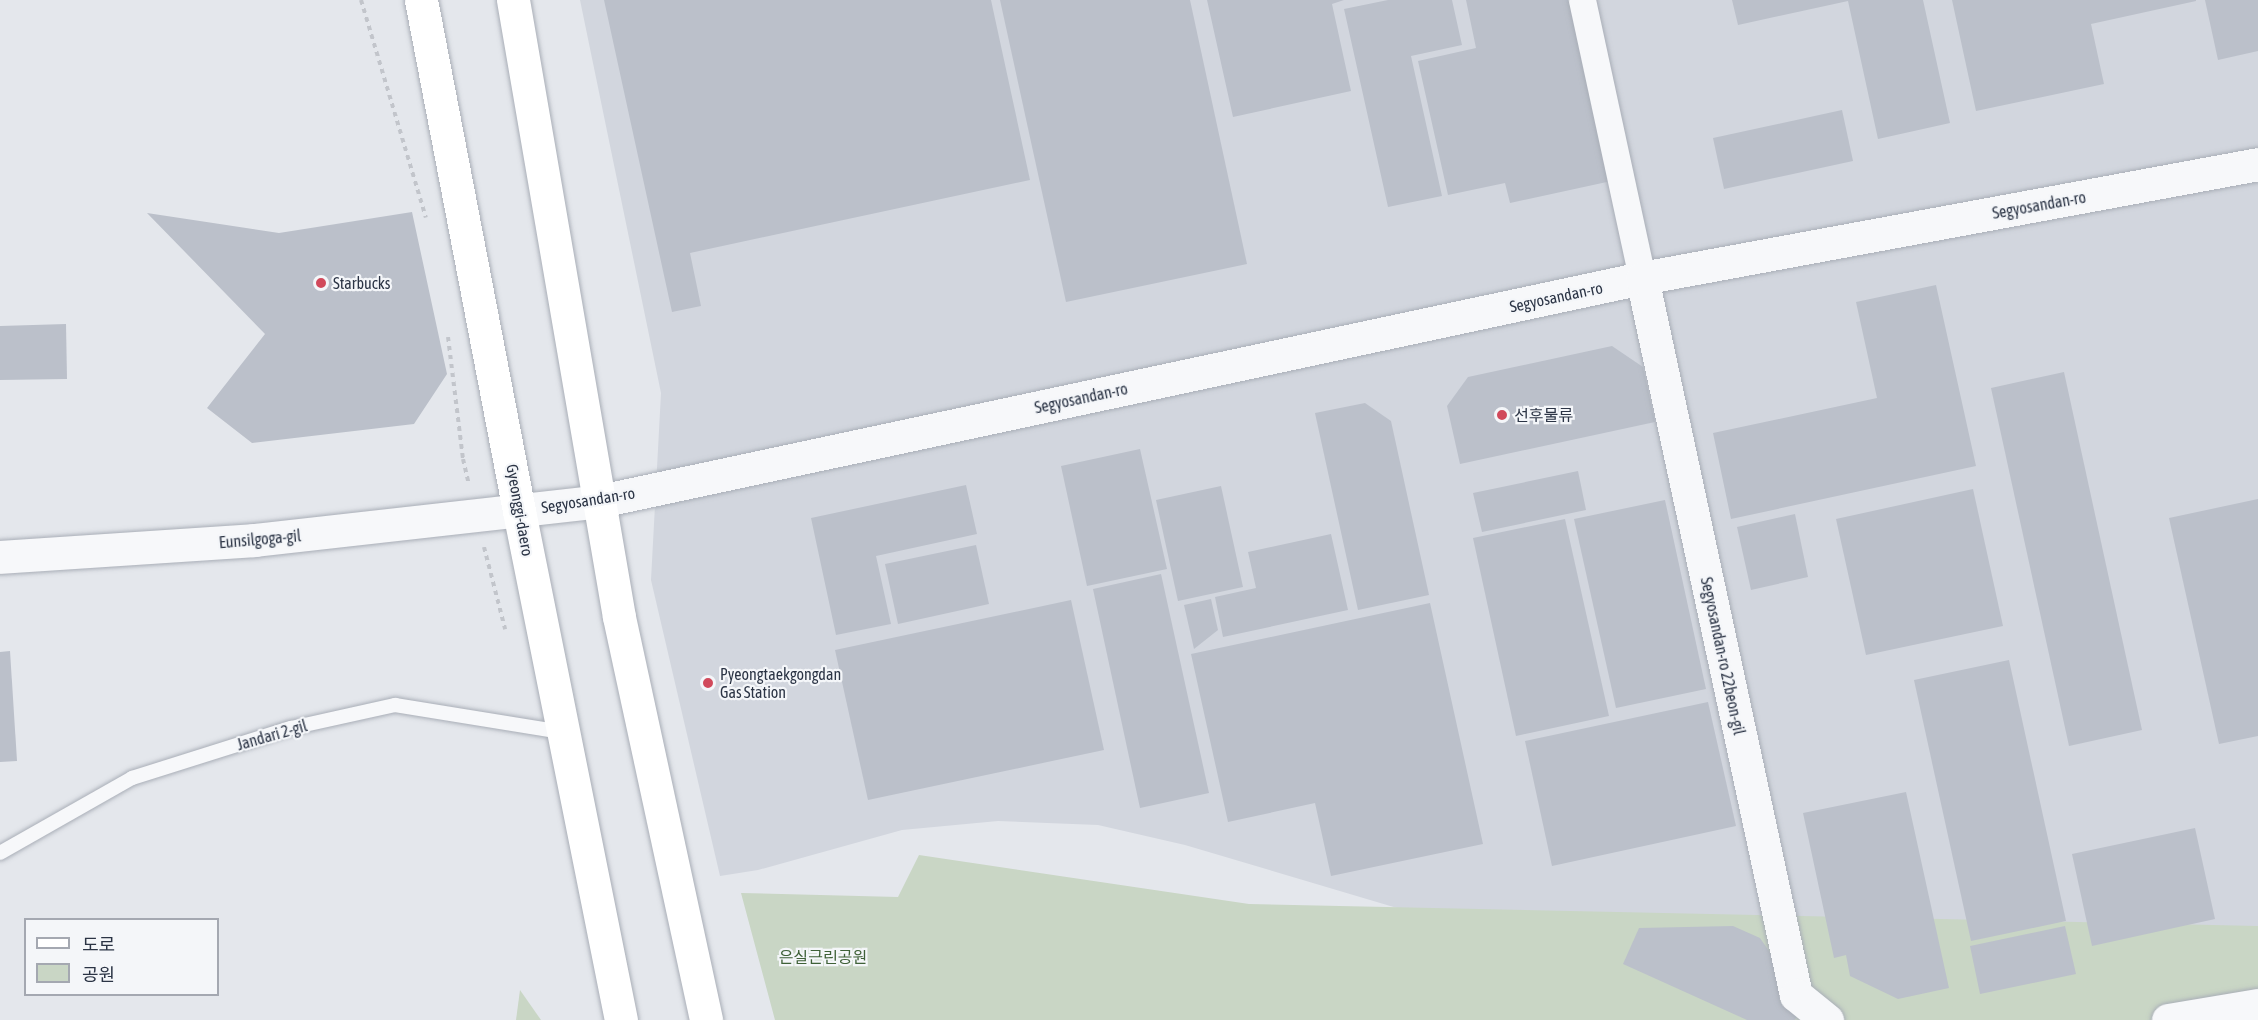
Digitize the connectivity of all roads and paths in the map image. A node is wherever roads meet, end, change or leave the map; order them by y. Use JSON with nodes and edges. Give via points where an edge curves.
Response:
{"nodes":[{"id":1,"x":421,"y":0,"type":"edge"},
{"id":2,"x":513,"y":0,"type":"edge"},
{"id":3,"x":1582,"y":0,"type":"edge"},
{"id":4,"x":2258,"y":164,"type":"edge"},
{"id":5,"x":1642,"y":278,"type":"junction"},
{"id":6,"x":600,"y":501,"type":"junction"},
{"id":7,"x":519,"y":511,"type":"junction"},
{"id":8,"x":0,"y":557,"type":"edge"},
{"id":9,"x":564,"y":733,"type":"junction"},
{"id":10,"x":0,"y":853,"type":"edge"},
{"id":11,"x":2258,"y":1005,"type":"edge"},
{"id":12,"x":621,"y":1020,"type":"edge"},
{"id":13,"x":706,"y":1020,"type":"edge"},
{"id":14,"x":1827,"y":1020,"type":"edge"},
{"id":15,"x":2168,"y":1020,"type":"edge"}],
"edges":[{"from":1,"to":7,"type":"main road","name":"Gyeonggi-daero"},
{"from":2,"to":6,"type":"main road"},
{"from":3,"to":5,"type":"street"},
{"from":4,"to":5,"type":"street","name":"Segyosandan-ro"},
{"from":5,"to":6,"type":"street","name":"Segyosandan-ro"},
{"from":5,"to":14,"type":"street","name":"Segyosandan-ro 22beon-gil","via":[[1796,995]]},
{"from":6,"to":7,"type":"street","name":"Segyosandan-ro"},
{"from":6,"to":13,"type":"main road","via":[[619,617]]},
{"from":7,"to":8,"type":"street","name":"Eunsilgoga-gil","via":[[254,540]]},
{"from":7,"to":9,"type":"main road","name":"Gyeonggi-daero"},
{"from":9,"to":10,"type":"lane","name":"Jandari 2-gil","via":[[395,705],[291,728],[132,778]]},
{"from":9,"to":12,"type":"main road","name":"Gyeonggi-daero"},
{"from":11,"to":15,"type":"street"}]}
